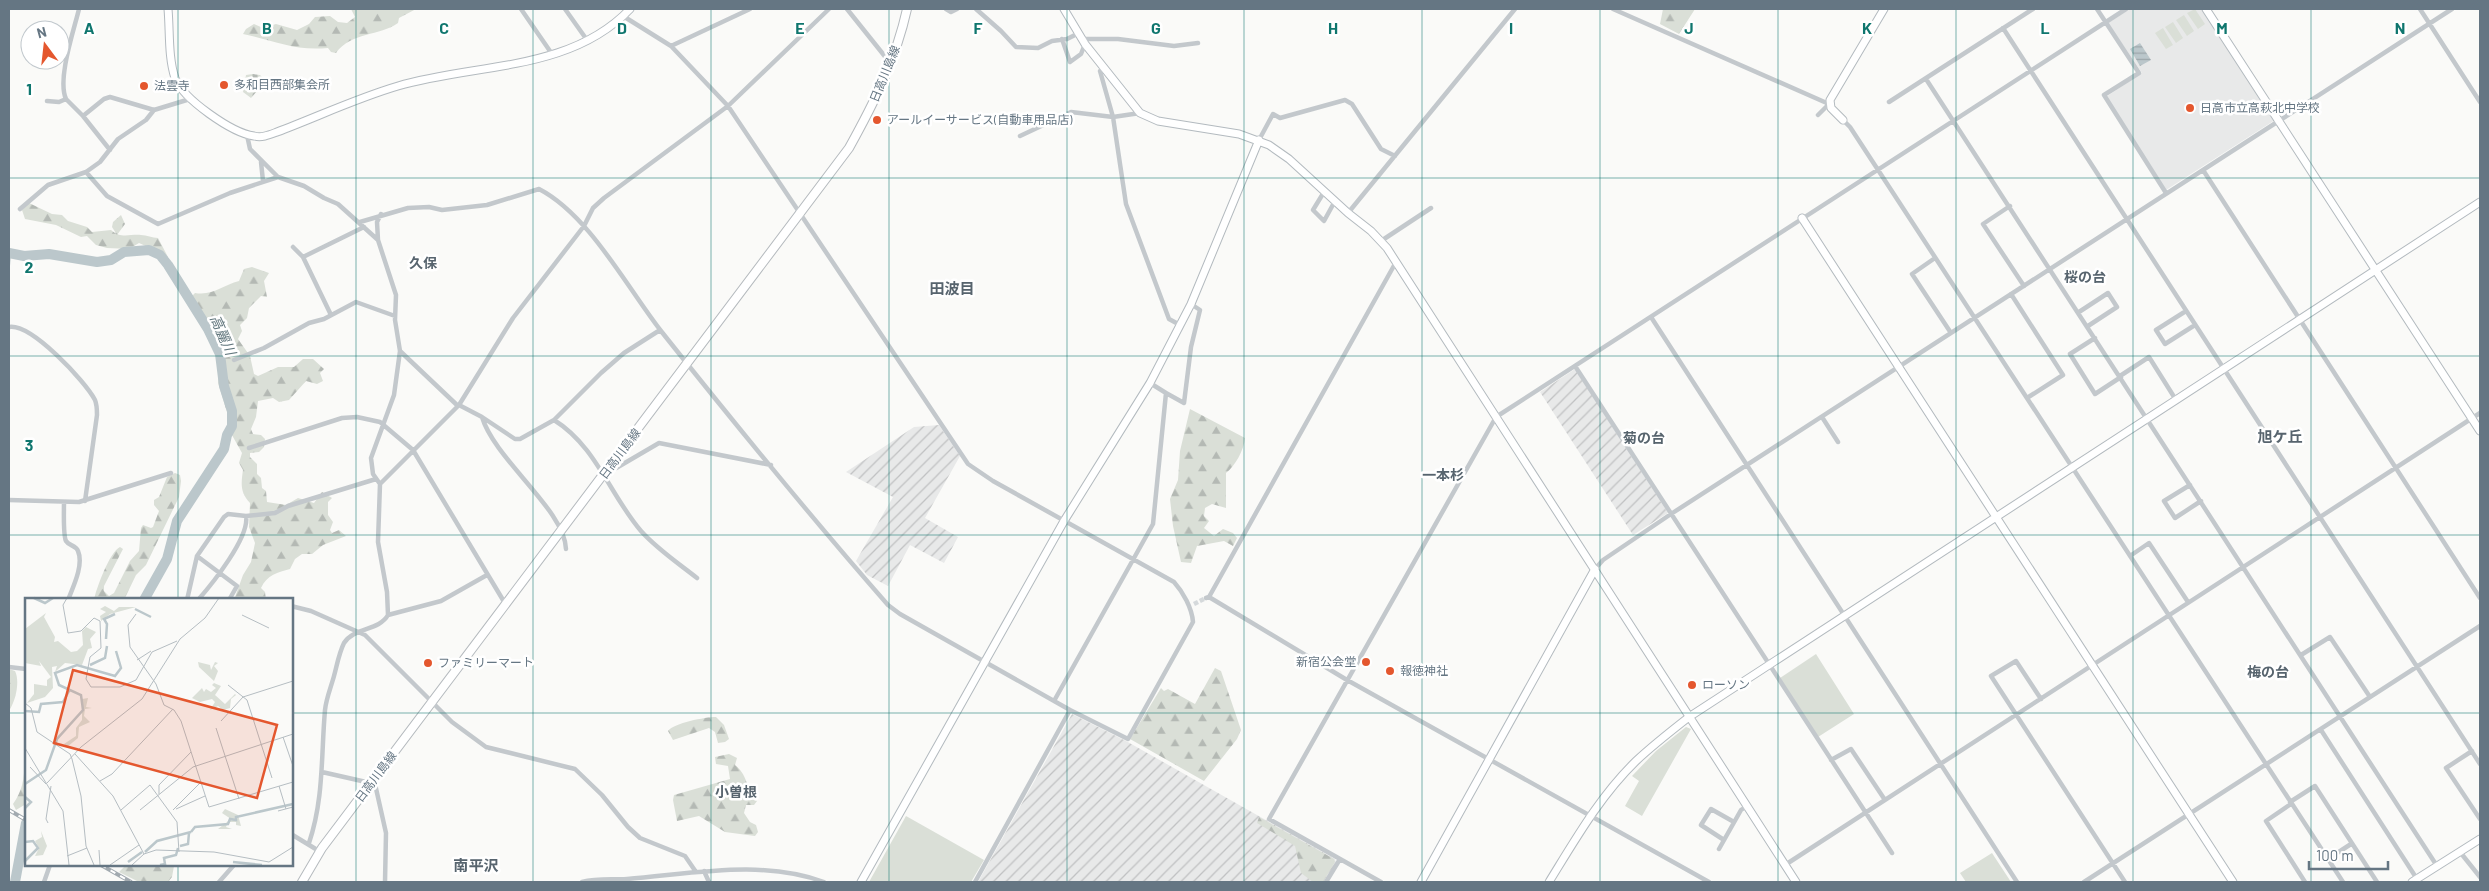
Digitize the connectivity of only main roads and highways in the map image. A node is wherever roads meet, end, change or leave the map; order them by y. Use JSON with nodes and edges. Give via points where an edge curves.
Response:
{"nodes":[{"id":1,"x":907,"y":9,"type":"edge"},
{"id":2,"x":302,"y":882,"type":"edge"}],
"edges":[{"from":1,"to":2,"type":"main road","name":"日高川島線","via":[[891,64],[849,148],[320,851]]}]}
